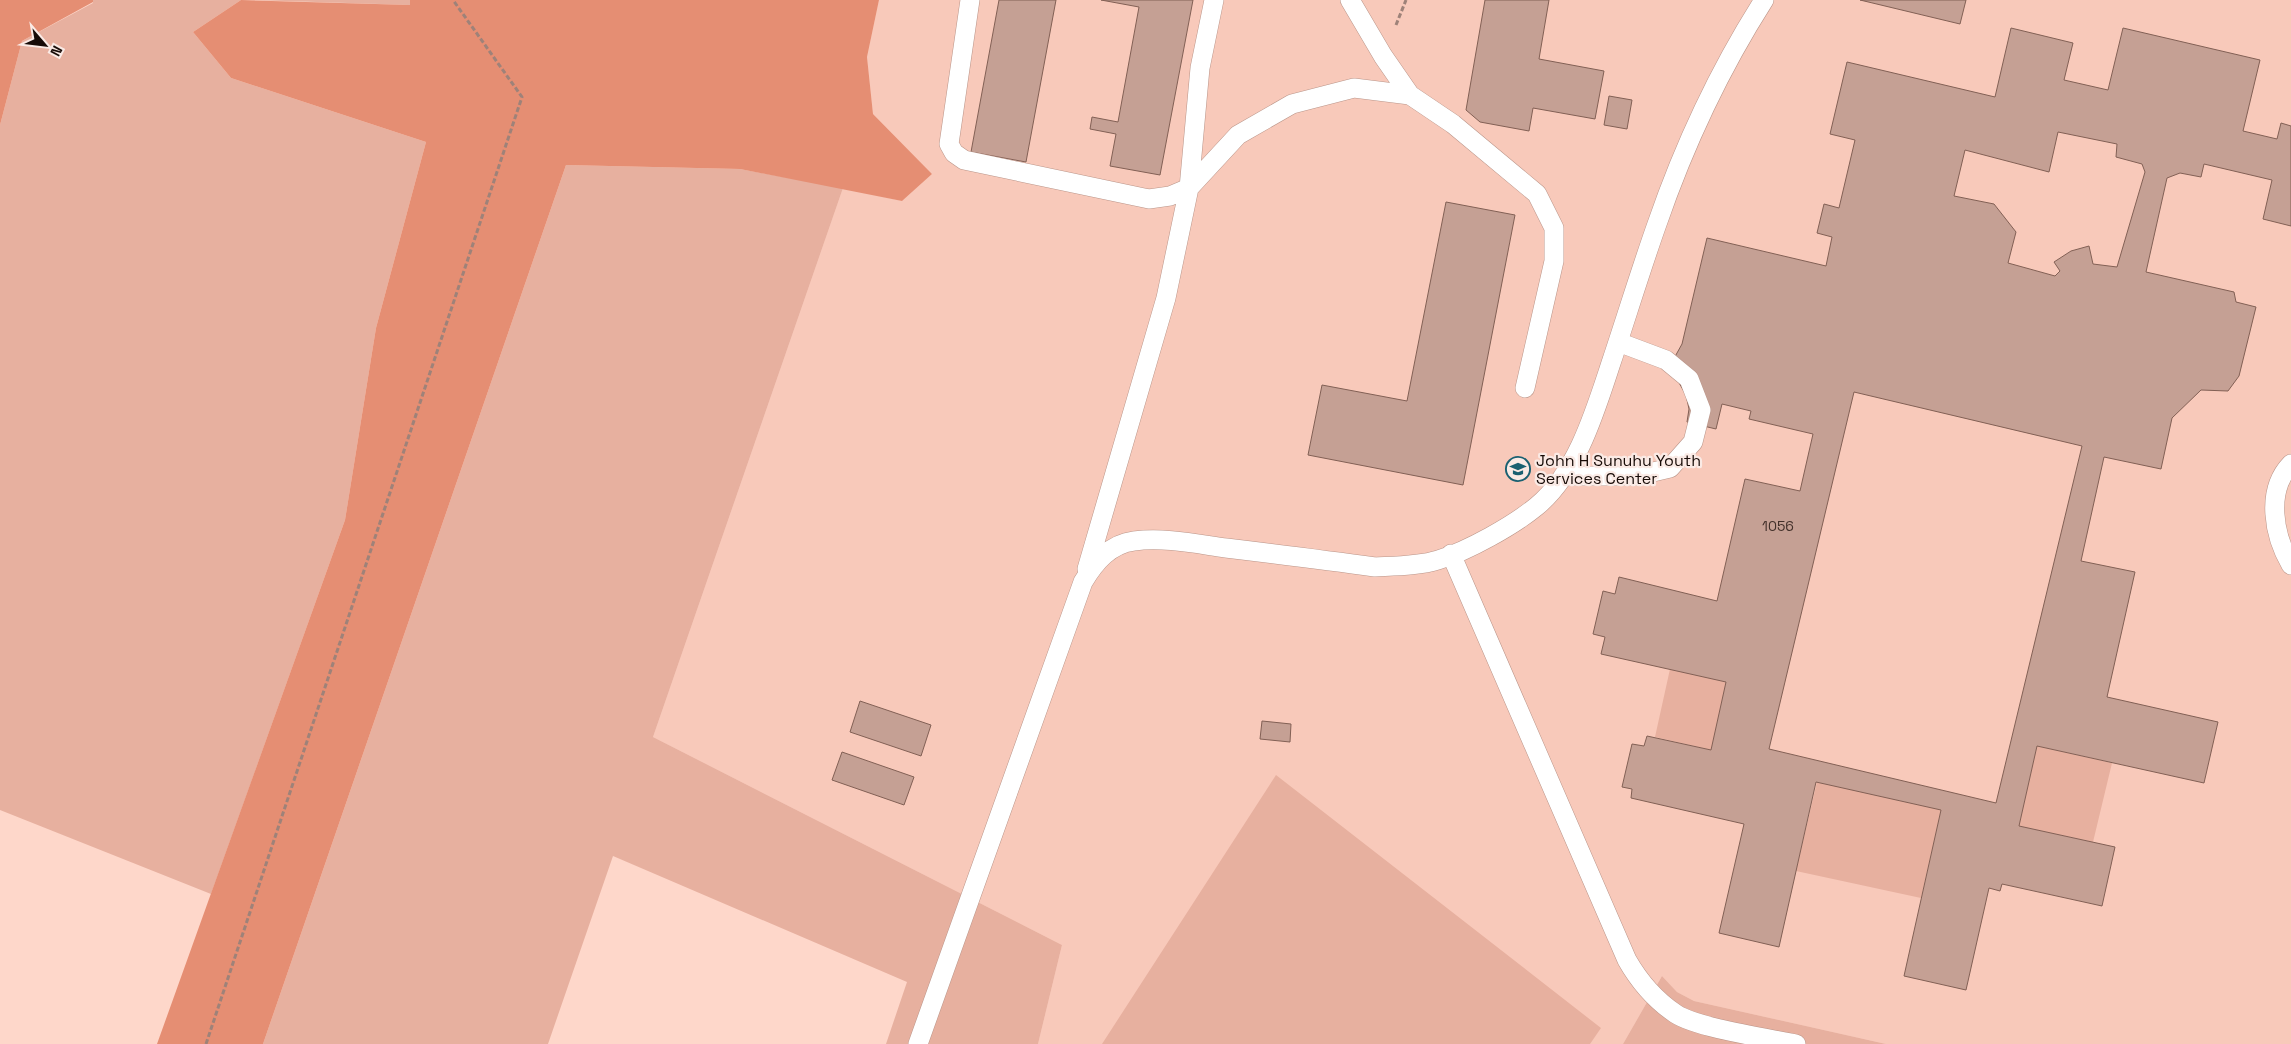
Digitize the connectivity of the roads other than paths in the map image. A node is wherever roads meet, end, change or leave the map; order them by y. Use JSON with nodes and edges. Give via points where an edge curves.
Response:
{"nodes":[{"id":1,"x":970,"y":0,"type":"edge"},
{"id":2,"x":1214,"y":0,"type":"edge"},
{"id":3,"x":1350,"y":0,"type":"edge"},
{"id":4,"x":1764,"y":0,"type":"edge"},
{"id":5,"x":1410,"y":95,"type":"junction"},
{"id":6,"x":1189,"y":188,"type":"junction"},
{"id":7,"x":1618,"y":342,"type":"junction"},
{"id":8,"x":1525,"y":388,"type":"dead end"},
{"id":9,"x":2291,"y":464,"type":"edge"},
{"id":10,"x":1563,"y":476,"type":"junction"},
{"id":11,"x":1452,"y":554,"type":"junction"},
{"id":12,"x":2291,"y":565,"type":"edge"},
{"id":13,"x":1083,"y":582,"type":"junction"},
{"id":14,"x":918,"y":1044,"type":"edge"},
{"id":15,"x":1796,"y":1044,"type":"edge"}],
"edges":[{"from":1,"to":6,"type":"lane","via":[[949,144],[954,153],[964,160],[1149,199],[1170,196]]},
{"from":2,"to":6,"type":"lane","via":[[1200,68]]},
{"from":3,"to":5,"type":"lane","via":[[1382,56]]},
{"from":4,"to":7,"type":"lane","via":[[1738,40],[1696,120]]},
{"from":5,"to":6,"type":"lane","via":[[1354,88],[1292,104],[1238,135]]},
{"from":5,"to":8,"type":"lane","via":[[1453,124],[1537,194],[1554,228],[1554,261]]},
{"from":6,"to":13,"type":"lane","via":[[1166,298]]},
{"from":7,"to":10,"type":"lane","via":[[1590,425]]},
{"from":7,"to":10,"type":"lane","via":[[1666,360],[1689,379],[1701,410],[1693,442],[1670,468],[1636,476]]},
{"from":9,"to":12,"type":"lane","via":[[2277,487],[2275,507],[2277,533]]},
{"from":10,"to":11,"type":"lane","via":[[1538,505],[1495,535]]},
{"from":11,"to":13,"type":"lane","via":[[1439,560],[1375,567],[1207,545],[1134,541],[1101,556]]},
{"from":11,"to":15,"type":"lane","via":[[1638,979],[1677,1015]]},
{"from":13,"to":14,"type":"lane"}]}
